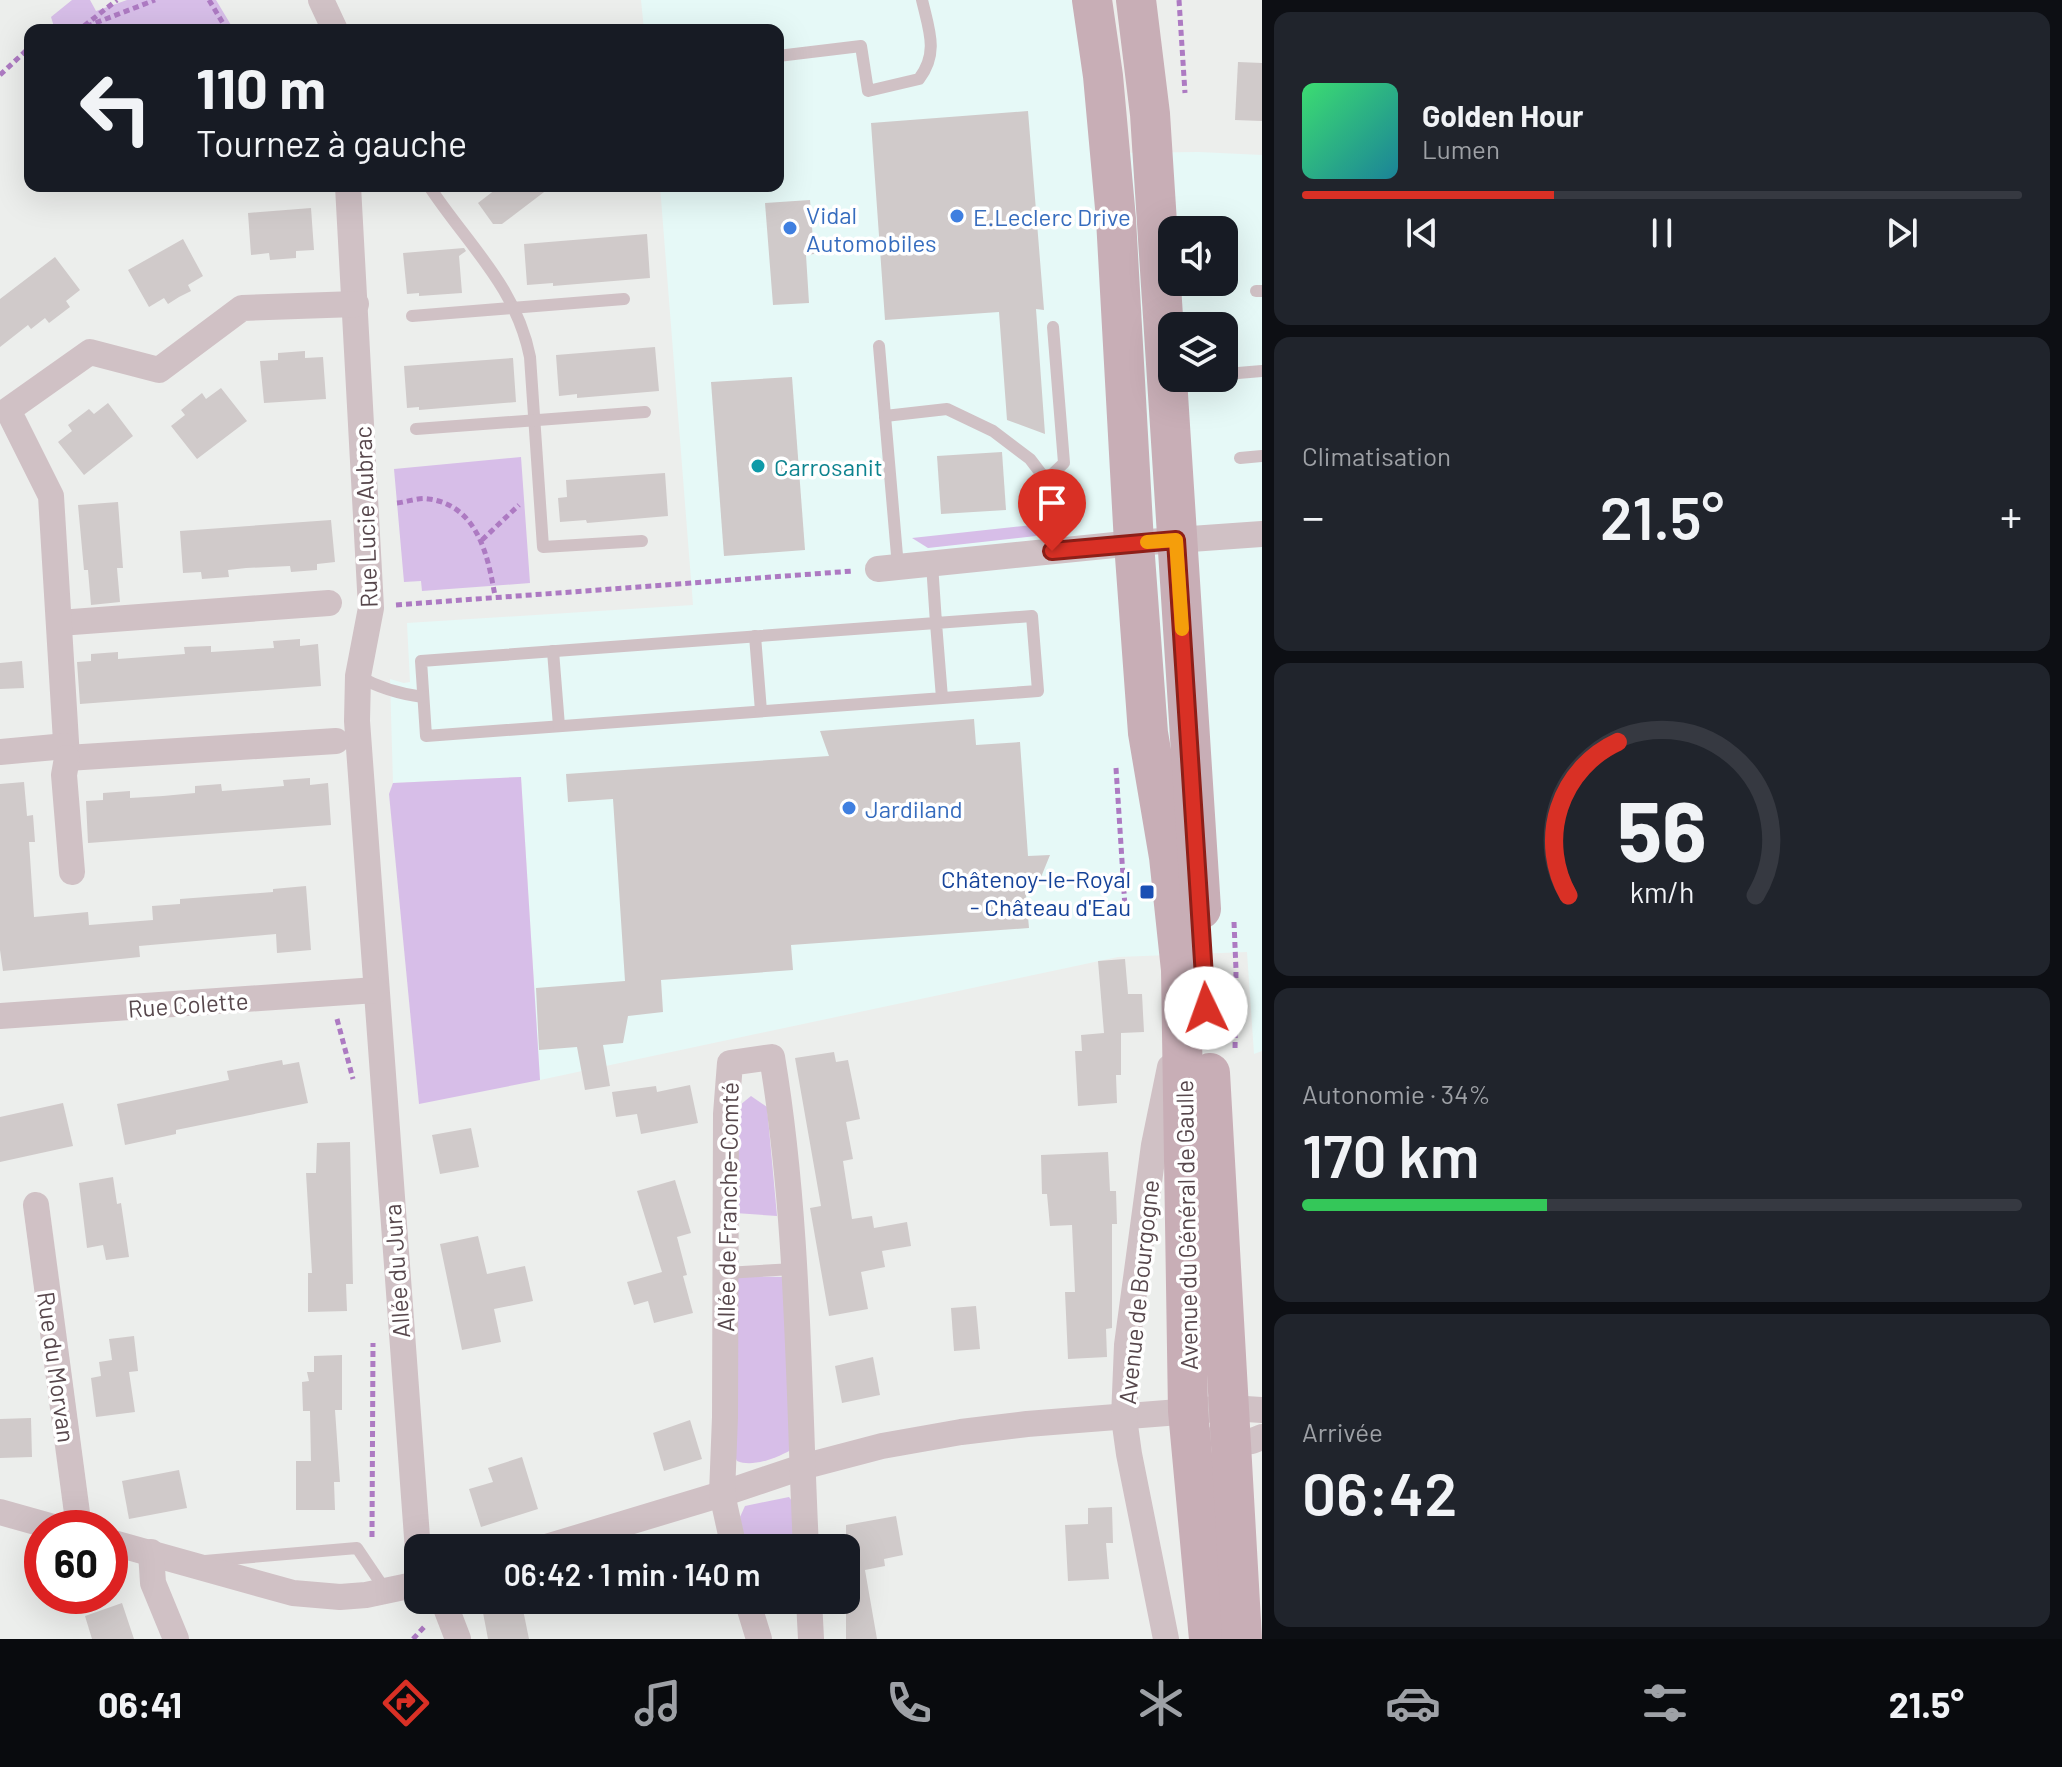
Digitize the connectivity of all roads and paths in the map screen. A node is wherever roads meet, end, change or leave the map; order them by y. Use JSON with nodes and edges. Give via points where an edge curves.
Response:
{"nodes":[{"id":1,"x":117,"y":0,"type":"edge"},
{"id":2,"x":155,"y":0,"type":"edge"},
{"id":3,"x":209,"y":0,"type":"edge"},
{"id":4,"x":321,"y":0,"type":"edge"},
{"id":5,"x":922,"y":0,"type":"edge"},
{"id":6,"x":1092,"y":0,"type":"edge"},
{"id":7,"x":1136,"y":0,"type":"edge"},
{"id":8,"x":86,"y":24,"type":"edge"},
{"id":9,"x":92,"y":24,"type":"edge"},
{"id":10,"x":223,"y":24,"type":"edge"},
{"id":11,"x":332,"y":24,"type":"edge"},
{"id":12,"x":24,"y":53,"type":"edge"},
{"id":13,"x":784,"y":55,"type":"edge"},
{"id":14,"x":0,"y":75,"type":"edge"},
{"id":15,"x":348,"y":192,"type":"edge"},
{"id":16,"x":434,"y":192,"type":"edge"},
{"id":17,"x":624,"y":299,"type":"dead end"},
{"id":18,"x":356,"y":304,"type":"junction"},
{"id":19,"x":514,"y":308,"type":"junction"},
{"id":20,"x":412,"y":316,"type":"dead end"},
{"id":21,"x":1053,"y":327,"type":"dead end"},
{"id":22,"x":879,"y":346,"type":"dead end"},
{"id":23,"x":1262,"y":371,"type":"edge"},
{"id":24,"x":1238,"y":373,"type":"dead end"},
{"id":25,"x":4,"y":405,"type":"edge"},
{"id":26,"x":645,"y":412,"type":"dead end"},
{"id":27,"x":885,"y":416,"type":"junction"},
{"id":28,"x":534,"y":421,"type":"junction"},
{"id":29,"x":416,"y":429,"type":"dead end"},
{"id":30,"x":1262,"y":456,"type":"edge"},
{"id":31,"x":1240,"y":458,"type":"dead end"},
{"id":32,"x":1046,"y":480,"type":"junction"},
{"id":33,"x":524,"y":500,"type":"dead end"},
{"id":34,"x":397,"y":503,"type":"dead end"},
{"id":35,"x":1262,"y":534,"type":"edge"},
{"id":36,"x":482,"y":540,"type":"junction"},
{"id":37,"x":1176,"y":540,"type":"junction"},
{"id":38,"x":642,"y":541,"type":"dead end"},
{"id":39,"x":1134,"y":543,"type":"junction"},
{"id":40,"x":1052,"y":551,"type":"junction"},
{"id":41,"x":932,"y":564,"type":"junction"},
{"id":42,"x":888,"y":568,"type":"junction"},
{"id":43,"x":495,"y":596,"type":"junction"},
{"id":44,"x":329,"y":603,"type":"dead end"},
{"id":45,"x":371,"y":608,"type":"junction"},
{"id":46,"x":59,"y":623,"type":"junction"},
{"id":47,"x":936,"y":623,"type":"junction"},
{"id":48,"x":755,"y":636,"type":"junction"},
{"id":49,"x":553,"y":651,"type":"junction"},
{"id":50,"x":358,"y":676,"type":"junction"},
{"id":51,"x":423,"y":697,"type":"junction"},
{"id":52,"x":942,"y":698,"type":"junction"},
{"id":53,"x":761,"y":711,"type":"junction"},
{"id":54,"x":559,"y":726,"type":"junction"},
{"id":55,"x":336,"y":741,"type":"dead end"},
{"id":56,"x":0,"y":752,"type":"edge"},
{"id":57,"x":66,"y":752,"type":"junction"},
{"id":58,"x":72,"y":872,"type":"dead end"},
{"id":59,"x":376,"y":990,"type":"junction"},
{"id":60,"x":1183,"y":993,"type":"junction"},
{"id":61,"x":0,"y":1016,"type":"edge"},
{"id":62,"x":36,"y":1205,"type":"dead end"},
{"id":63,"x":794,"y":1269,"type":"junction"},
{"id":64,"x":725,"y":1273,"type":"junction"},
{"id":65,"x":1188,"y":1411,"type":"junction"},
{"id":66,"x":1124,"y":1418,"type":"junction"},
{"id":67,"x":1246,"y":1425,"type":"edge"},
{"id":68,"x":802,"y":1467,"type":"junction"},
{"id":69,"x":722,"y":1494,"type":"junction"},
{"id":70,"x":77,"y":1510,"type":"edge"},
{"id":71,"x":0,"y":1512,"type":"edge"},
{"id":72,"x":24,"y":1519,"type":"edge"},
{"id":73,"x":417,"y":1534,"type":"edge"},
{"id":74,"x":589,"y":1534,"type":"edge"},
{"id":75,"x":731,"y":1534,"type":"edge"},
{"id":76,"x":805,"y":1534,"type":"edge"},
{"id":77,"x":128,"y":1546,"type":"edge"},
{"id":78,"x":151,"y":1552,"type":"junction"},
{"id":79,"x":189,"y":1562,"type":"junction"},
{"id":80,"x":404,"y":1587,"type":"edge"},
{"id":81,"x":386,"y":1591,"type":"junction"},
{"id":82,"x":448,"y":1614,"type":"edge"},
{"id":83,"x":751,"y":1614,"type":"edge"},
{"id":84,"x":810,"y":1614,"type":"edge"},
{"id":85,"x":176,"y":1639,"type":"edge"},
{"id":86,"x":458,"y":1639,"type":"edge"},
{"id":87,"x":759,"y":1639,"type":"edge"},
{"id":88,"x":811,"y":1639,"type":"edge"},
{"id":89,"x":1166,"y":1639,"type":"edge"},
{"id":90,"x":1209,"y":1639,"type":"edge"},
{"id":91,"x":1242,"y":1639,"type":"edge"}],
"edges":[{"from":1,"to":8,"type":"path"},
{"from":2,"to":9,"type":"path"},
{"from":3,"to":10,"type":"path"},
{"from":4,"to":11,"type":"street"},
{"from":5,"to":13,"type":"lane","via":[[932,47],[930,65],[919,79],[868,91],[861,46]]},
{"from":6,"to":39,"type":"main road","name":"Avenue du Général de Gaulle","via":[[1115,206]]},
{"from":7,"to":37,"type":"main road","name":"Avenue du Général de Gaulle","via":[[1150,114]]},
{"from":12,"to":14,"type":"path"},
{"from":15,"to":18,"type":"street","name":"Rue Lucie Aubrac"},
{"from":16,"to":19,"type":"lane","via":[[489,264]]},
{"from":17,"to":19,"type":"lane"},
{"from":18,"to":25,"type":"street","via":[[242,308],[159,370],[90,352]]},
{"from":18,"to":45,"type":"street","name":"Rue Lucie Aubrac"},
{"from":19,"to":20,"type":"lane"},
{"from":19,"to":28,"type":"lane","via":[[530,357]]},
{"from":21,"to":32,"type":"lane","via":[[1064,463]]},
{"from":22,"to":27,"type":"lane"},
{"from":23,"to":24,"type":"lane"},
{"from":25,"to":46,"type":"street","via":[[51,496]]},
{"from":26,"to":28,"type":"lane"},
{"from":27,"to":32,"type":"lane","via":[[947,409],[993,431],[1030,459]]},
{"from":27,"to":42,"type":"lane"},
{"from":28,"to":29,"type":"lane"},
{"from":28,"to":38,"type":"lane","via":[[543,547]]},
{"from":30,"to":31,"type":"lane"},
{"from":32,"to":40,"type":"lane"},
{"from":33,"to":36,"type":"path"},
{"from":34,"to":36,"type":"path","via":[[428,498],[448,506],[469,521]]},
{"from":35,"to":37,"type":"street"},
{"from":36,"to":43,"type":"path"},
{"from":37,"to":39,"type":"street"},
{"from":37,"to":67,"type":"main road","name":"Avenue du Général de Gaulle"},
{"from":39,"to":40,"type":"street"},
{"from":39,"to":60,"type":"main road","name":"Avenue du Général de Gaulle","via":[[1148,733],[1169,857]]},
{"from":40,"to":41,"type":"street"},
{"from":41,"to":42,"type":"street"},
{"from":41,"to":47,"type":"lane"},
{"from":42,"to":43,"type":"path"},
{"from":43,"to":45,"type":"path"},
{"from":44,"to":46,"type":"street"},
{"from":45,"to":50,"type":"street","name":"Rue Lucie Aubrac"},
{"from":46,"to":57,"type":"street"},
{"from":47,"to":48,"type":"lane"},
{"from":47,"to":52,"type":"lane"},
{"from":47,"to":52,"type":"lane","via":[[1032,616],[1038,691]]},
{"from":48,"to":49,"type":"lane"},
{"from":48,"to":53,"type":"lane"},
{"from":49,"to":51,"type":"lane","via":[[421,661]]},
{"from":49,"to":54,"type":"lane"},
{"from":50,"to":51,"type":"lane"},
{"from":50,"to":59,"type":"street","name":"Rue Lucie Aubrac"},
{"from":51,"to":54,"type":"lane","via":[[426,736]]},
{"from":52,"to":53,"type":"lane"},
{"from":53,"to":54,"type":"lane"},
{"from":55,"to":57,"type":"street"},
{"from":56,"to":57,"type":"street"},
{"from":57,"to":58,"type":"street"},
{"from":59,"to":61,"type":"street","name":"Rue Colette"},
{"from":59,"to":73,"type":"street","name":"Allée du Jura"},
{"from":60,"to":65,"type":"main road","name":"Avenue du Général de Gaulle"},
{"from":60,"to":66,"type":"street","name":"Avenue de Bourgogne","via":[[1152,1161],[1127,1345]]},
{"from":62,"to":70,"type":"street","name":"Rue du Morvan"},
{"from":63,"to":64,"type":"lane"},
{"from":63,"to":64,"type":"street","name":"Allée de Franche-Comté","via":[[772,1057],[730,1063]]},
{"from":63,"to":68,"type":"street","name":"Allée de Franche-Comté"},
{"from":64,"to":69,"type":"street","name":"Allée de Franche-Comté"},
{"from":65,"to":66,"type":"street"},
{"from":65,"to":67,"type":"street"},
{"from":65,"to":90,"type":"main road","name":"Avenue du Général de Gaulle"},
{"from":66,"to":68,"type":"street","via":[[961,1432]]},
{"from":66,"to":89,"type":"street","name":"Avenue de Bourgogne"},
{"from":67,"to":91,"type":"main road","name":"Avenue du Général de Gaulle"},
{"from":68,"to":69,"type":"street"},
{"from":68,"to":76,"type":"street","name":"Allée de Franche-Comté"},
{"from":69,"to":74,"type":"street"},
{"from":69,"to":75,"type":"street","name":"Allée de Franche-Comté"},
{"from":71,"to":72,"type":"street"},
{"from":77,"to":78,"type":"street"},
{"from":78,"to":79,"type":"street"},
{"from":78,"to":85,"type":"street","via":[[153,1583]]},
{"from":79,"to":81,"type":"street","via":[[293,1593],[340,1597]]},
{"from":79,"to":81,"type":"lane","via":[[357,1548]]},
{"from":80,"to":81,"type":"street"},
{"from":82,"to":86,"type":"street"},
{"from":83,"to":87,"type":"street"},
{"from":84,"to":88,"type":"street"}]}
